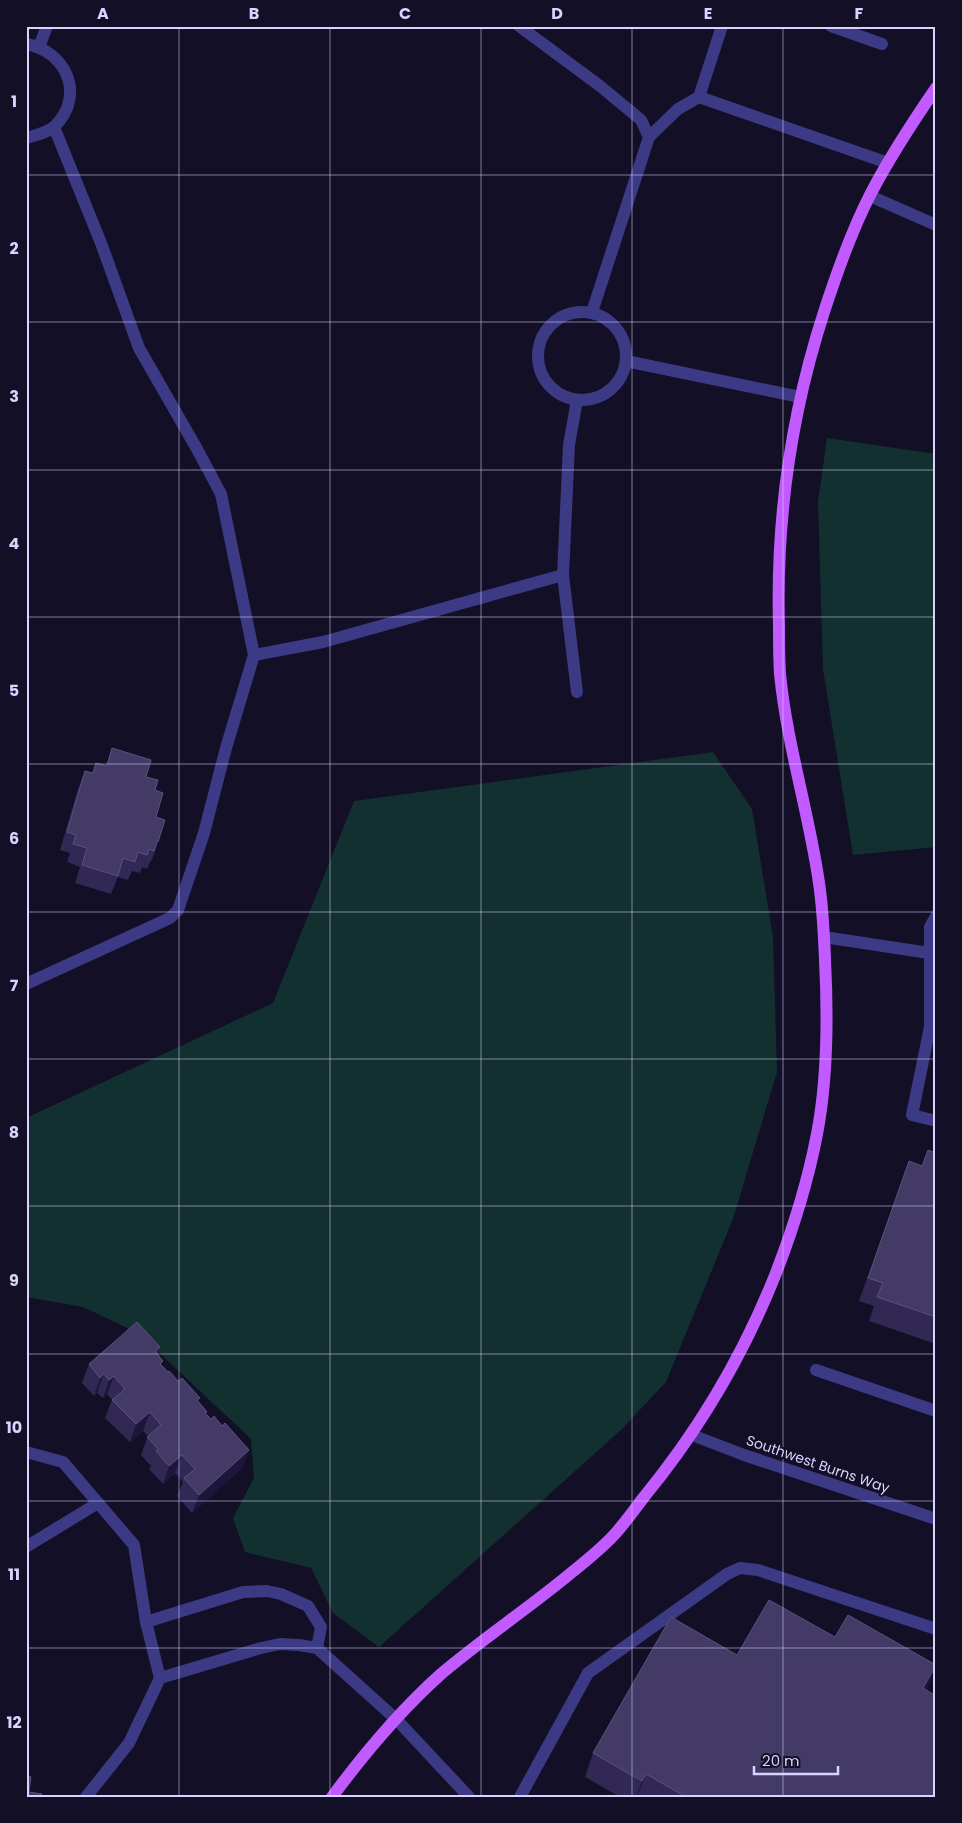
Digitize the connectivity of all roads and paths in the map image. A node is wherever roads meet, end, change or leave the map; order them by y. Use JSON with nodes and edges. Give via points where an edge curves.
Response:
{"nodes":[{"id":1,"x":47,"y":26,"type":"edge"},
{"id":2,"x":520,"y":26,"type":"edge"},
{"id":3,"x":722,"y":26,"type":"edge"},
{"id":4,"x":831,"y":26,"type":"edge"},
{"id":5,"x":26,"y":44,"type":"edge"},
{"id":6,"x":882,"y":44,"type":"dead end"},
{"id":7,"x":39,"y":47,"type":"junction"},
{"id":8,"x":936,"y":88,"type":"edge"},
{"id":9,"x":699,"y":97,"type":"junction"},
{"id":10,"x":54,"y":127,"type":"junction"},
{"id":11,"x":649,"y":137,"type":"junction"},
{"id":12,"x":26,"y":138,"type":"edge"},
{"id":13,"x":888,"y":163,"type":"junction"},
{"id":14,"x":870,"y":196,"type":"junction"},
{"id":15,"x":936,"y":226,"type":"edge"},
{"id":16,"x":592,"y":312,"type":"junction"},
{"id":17,"x":626,"y":362,"type":"junction"},
{"id":18,"x":800,"y":397,"type":"junction"},
{"id":19,"x":577,"y":400,"type":"junction"},
{"id":20,"x":563,"y":575,"type":"junction"},
{"id":21,"x":254,"y":655,"type":"junction"},
{"id":22,"x":577,"y":692,"type":"dead end"},
{"id":23,"x":936,"y":916,"type":"edge"},
{"id":24,"x":824,"y":937,"type":"junction"},
{"id":25,"x":932,"y":955,"type":"edge"},
{"id":26,"x":26,"y":984,"type":"edge"},
{"id":27,"x":936,"y":1121,"type":"edge"},
{"id":28,"x":816,"y":1370,"type":"dead end"},
{"id":29,"x":936,"y":1411,"type":"edge"},
{"id":30,"x":692,"y":1435,"type":"junction"},
{"id":31,"x":26,"y":1452,"type":"edge"},
{"id":32,"x":98,"y":1502,"type":"junction"},
{"id":33,"x":936,"y":1519,"type":"edge"},
{"id":34,"x":26,"y":1547,"type":"edge"},
{"id":35,"x":146,"y":1622,"type":"junction"},
{"id":36,"x":936,"y":1629,"type":"edge"},
{"id":37,"x":317,"y":1648,"type":"junction"},
{"id":38,"x":160,"y":1678,"type":"junction"},
{"id":39,"x":397,"y":1720,"type":"junction"},
{"id":40,"x":86,"y":1797,"type":"edge"},
{"id":41,"x":332,"y":1797,"type":"edge"},
{"id":42,"x":469,"y":1797,"type":"edge"},
{"id":43,"x":520,"y":1797,"type":"edge"}],
"edges":[{"from":1,"to":7,"type":"street"},
{"from":2,"to":11,"type":"street","via":[[640,120]]},
{"from":3,"to":9,"type":"street"},
{"from":4,"to":6,"type":"street"},
{"from":5,"to":7,"type":"street"},
{"from":7,"to":10,"type":"street","via":[[64,67],[69,83],[69,99],[64,114]]},
{"from":8,"to":13,"type":"main road"},
{"from":9,"to":11,"type":"street","via":[[678,109]]},
{"from":9,"to":13,"type":"street"},
{"from":10,"to":12,"type":"street"},
{"from":10,"to":21,"type":"street","via":[[139,348],[221,494]]},
{"from":11,"to":16,"type":"street"},
{"from":13,"to":14,"type":"main road"},
{"from":14,"to":15,"type":"street"},
{"from":14,"to":18,"type":"main road","via":[[831,289]]},
{"from":16,"to":17,"type":"street","via":[[615,325],[626,349]]},
{"from":16,"to":19,"type":"street","via":[[578,311],[552,322],[538,348],[542,376],[551,388]]},
{"from":17,"to":18,"type":"street"},
{"from":17,"to":19,"type":"street","via":[[615,386],[604,395]]},
{"from":18,"to":24,"type":"main road","via":[[781,511],[778,582],[780,673],[788,733],[818,880]]},
{"from":19,"to":20,"type":"street","via":[[569,445]]},
{"from":20,"to":21,"type":"street","via":[[323,642]]},
{"from":20,"to":22,"type":"street"},
{"from":21,"to":26,"type":"street","via":[[204,833],[178,910],[170,918]]},
{"from":23,"to":25,"type":"street","via":[[930,927]]},
{"from":24,"to":25,"type":"street"},
{"from":24,"to":30,"type":"main road","via":[[825,1056],[822,1102],[809,1170],[772,1282],[721,1386]]},
{"from":25,"to":27,"type":"street","via":[[930,1027],[912,1115]]},
{"from":28,"to":29,"type":"street"},
{"from":30,"to":33,"type":"street","name":"Southwest Burns Way"},
{"from":30,"to":39,"type":"main road","via":[[613,1536],[539,1599],[440,1675]]},
{"from":31,"to":32,"type":"street","via":[[63,1462]]},
{"from":32,"to":34,"type":"street"},
{"from":32,"to":35,"type":"street","via":[[134,1545]]},
{"from":35,"to":37,"type":"street","via":[[243,1592],[267,1591],[308,1606],[321,1627]]},
{"from":35,"to":38,"type":"street"},
{"from":36,"to":43,"type":"street","via":[[758,1570],[740,1568],[588,1673]]},
{"from":37,"to":38,"type":"street","via":[[280,1644]]},
{"from":37,"to":39,"type":"street"},
{"from":38,"to":40,"type":"street","via":[[129,1743]]},
{"from":39,"to":41,"type":"main road","via":[[355,1765]]},
{"from":39,"to":42,"type":"street"}]}
